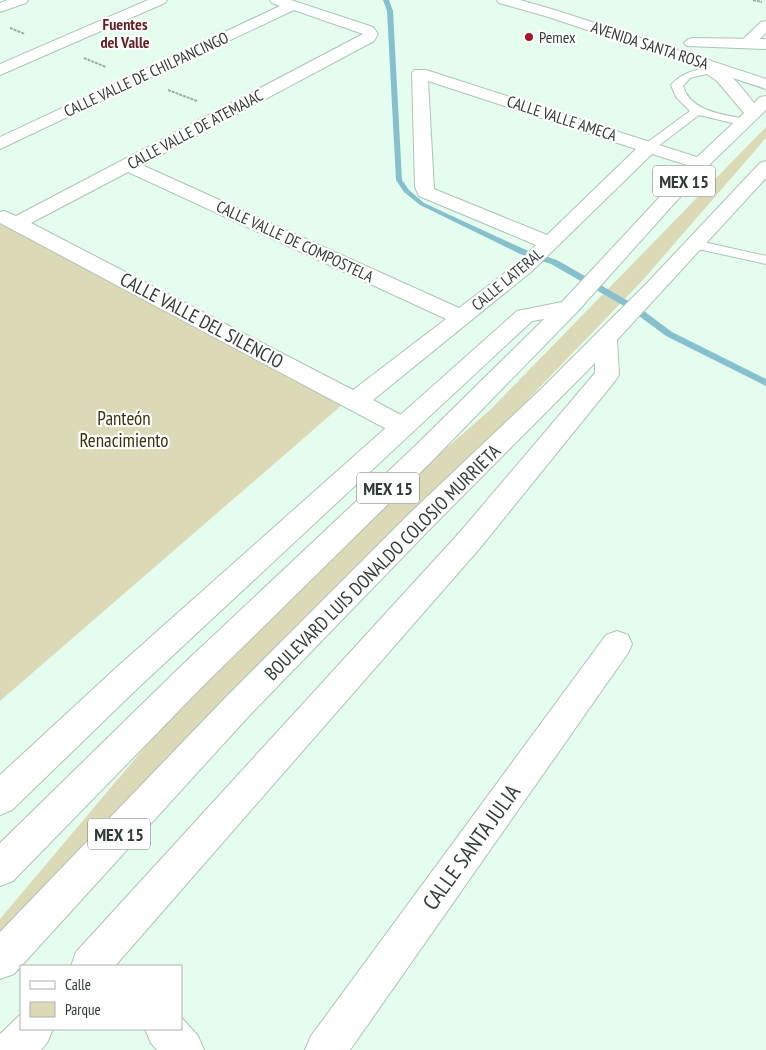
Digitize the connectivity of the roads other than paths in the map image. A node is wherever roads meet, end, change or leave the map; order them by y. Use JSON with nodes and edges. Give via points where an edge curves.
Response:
{"nodes":[{"id":1,"x":21,"y":0,"type":"edge"},
{"id":2,"x":160,"y":0,"type":"edge"},
{"id":3,"x":504,"y":0,"type":"edge"},
{"id":4,"x":285,"y":2,"type":"edge"},
{"id":5,"x":0,"y":8,"type":"edge"},
{"id":6,"x":766,"y":25,"type":"edge"},
{"id":7,"x":673,"y":37,"type":"dead end"},
{"id":8,"x":766,"y":44,"type":"edge"},
{"id":9,"x":742,"y":51,"type":"junction"},
{"id":10,"x":699,"y":61,"type":"junction"},
{"id":11,"x":715,"y":69,"type":"junction"},
{"id":12,"x":0,"y":70,"type":"edge"},
{"id":13,"x":766,"y":84,"type":"edge"},
{"id":14,"x":697,"y":111,"type":"junction"},
{"id":15,"x":755,"y":112,"type":"edge"},
{"id":16,"x":0,"y":144,"type":"edge"},
{"id":17,"x":649,"y":147,"type":"junction"},
{"id":18,"x":700,"y":164,"type":"junction"},
{"id":19,"x":128,"y":165,"type":"junction"},
{"id":20,"x":766,"y":167,"type":"edge"},
{"id":21,"x":8,"y":219,"type":"edge"},
{"id":22,"x":694,"y":244,"type":"junction"},
{"id":23,"x":539,"y":255,"type":"junction"},
{"id":24,"x":766,"y":260,"type":"edge"},
{"id":25,"x":574,"y":300,"type":"junction"},
{"id":26,"x":461,"y":317,"type":"junction"},
{"id":27,"x":615,"y":328,"type":"junction"},
{"id":28,"x":356,"y":402,"type":"junction"},
{"id":29,"x":403,"y":427,"type":"junction"},
{"id":30,"x":617,"y":644,"type":"dead end"},
{"id":31,"x":0,"y":798,"type":"edge"},
{"id":32,"x":0,"y":868,"type":"edge"},
{"id":33,"x":0,"y":960,"type":"edge"},
{"id":34,"x":100,"y":962,"type":"edge"},
{"id":35,"x":32,"y":1030,"type":"edge"},
{"id":36,"x":166,"y":1030,"type":"edge"},
{"id":37,"x":13,"y":1050,"type":"edge"},
{"id":38,"x":184,"y":1050,"type":"edge"},
{"id":39,"x":325,"y":1050,"type":"edge"}],
"edges":[{"from":1,"to":5,"type":"main road"},
{"from":2,"to":12,"type":"main road"},
{"from":3,"to":10,"type":"main road","name":"AVENIDA SANTA ROSA"},
{"from":4,"to":16,"type":"main road","name":"CALLE VALLE DE CHILPANCINGO"},
{"from":4,"to":19,"type":"main road","name":"CALLE VALLE DE ATEMAJAC","via":[[368,30],[371,34],[369,38]]},
{"from":6,"to":9,"type":"main road"},
{"from":7,"to":9,"type":"main road","name":"AVENIDA SANTA ROSA"},
{"from":8,"to":9,"type":"main road","name":"AVENIDA SANTA ROSA"},
{"from":10,"to":11,"type":"main road"},
{"from":10,"to":13,"type":"main road","name":"AVENIDA SANTA ROSA"},
{"from":11,"to":14,"type":"lane","via":[[686,76],[677,85],[680,95]]},
{"from":11,"to":15,"type":"main road"},
{"from":14,"to":15,"type":"lane"},
{"from":14,"to":17,"type":"lane"},
{"from":15,"to":18,"type":"main road","number":"MEX 15"},
{"from":17,"to":18,"type":"main road","name":"CALLE VALLE AMECA"},
{"from":17,"to":23,"type":"main road","name":"CALLE LATERAL"},
{"from":17,"to":23,"type":"main road","name":"CALLE VALLE AMECA","via":[[423,73],[419,75],[426,192]]},
{"from":18,"to":25,"type":"main road","number":"MEX 15"},
{"from":19,"to":21,"type":"main road","name":"CALLE VALLE DE ATEMAJAC"},
{"from":19,"to":26,"type":"main road","name":"CALLE VALLE DE COMPOSTELA"},
{"from":20,"to":22,"type":"main road","name":"BOULEVARD LUIS DONALDO COLOSIO MURRIETA","number":"MEX 15"},
{"from":21,"to":28,"type":"main road","name":"CALLE VALLE DEL SILENCIO"},
{"from":22,"to":24,"type":"lane"},
{"from":22,"to":27,"type":"main road","name":"BOULEVARD LUIS DONALDO COLOSIO MURRIETA","number":"MEX 15"},
{"from":23,"to":26,"type":"main road","name":"CALLE LATERAL"},
{"from":25,"to":29,"type":"main road","via":[[524,316]]},
{"from":25,"to":32,"type":"main road","number":"MEX 15","via":[[417,460],[191,677]]},
{"from":26,"to":28,"type":"main road","name":"CALLE LATERAL"},
{"from":27,"to":33,"type":"main road","name":"BOULEVARD LUIS DONALDO COLOSIO MURRIETA","number":"MEX 15","via":[[237,708]]},
{"from":27,"to":34,"type":"main road","via":[[607,375],[470,540]]},
{"from":28,"to":29,"type":"main road","name":"CALLE VALLE DEL SILENCIO"},
{"from":29,"to":31,"type":"main road"},
{"from":30,"to":39,"type":"main road","name":"CALLE SANTA JULIA"},
{"from":35,"to":37,"type":"main road"},
{"from":36,"to":38,"type":"main road"}]}
